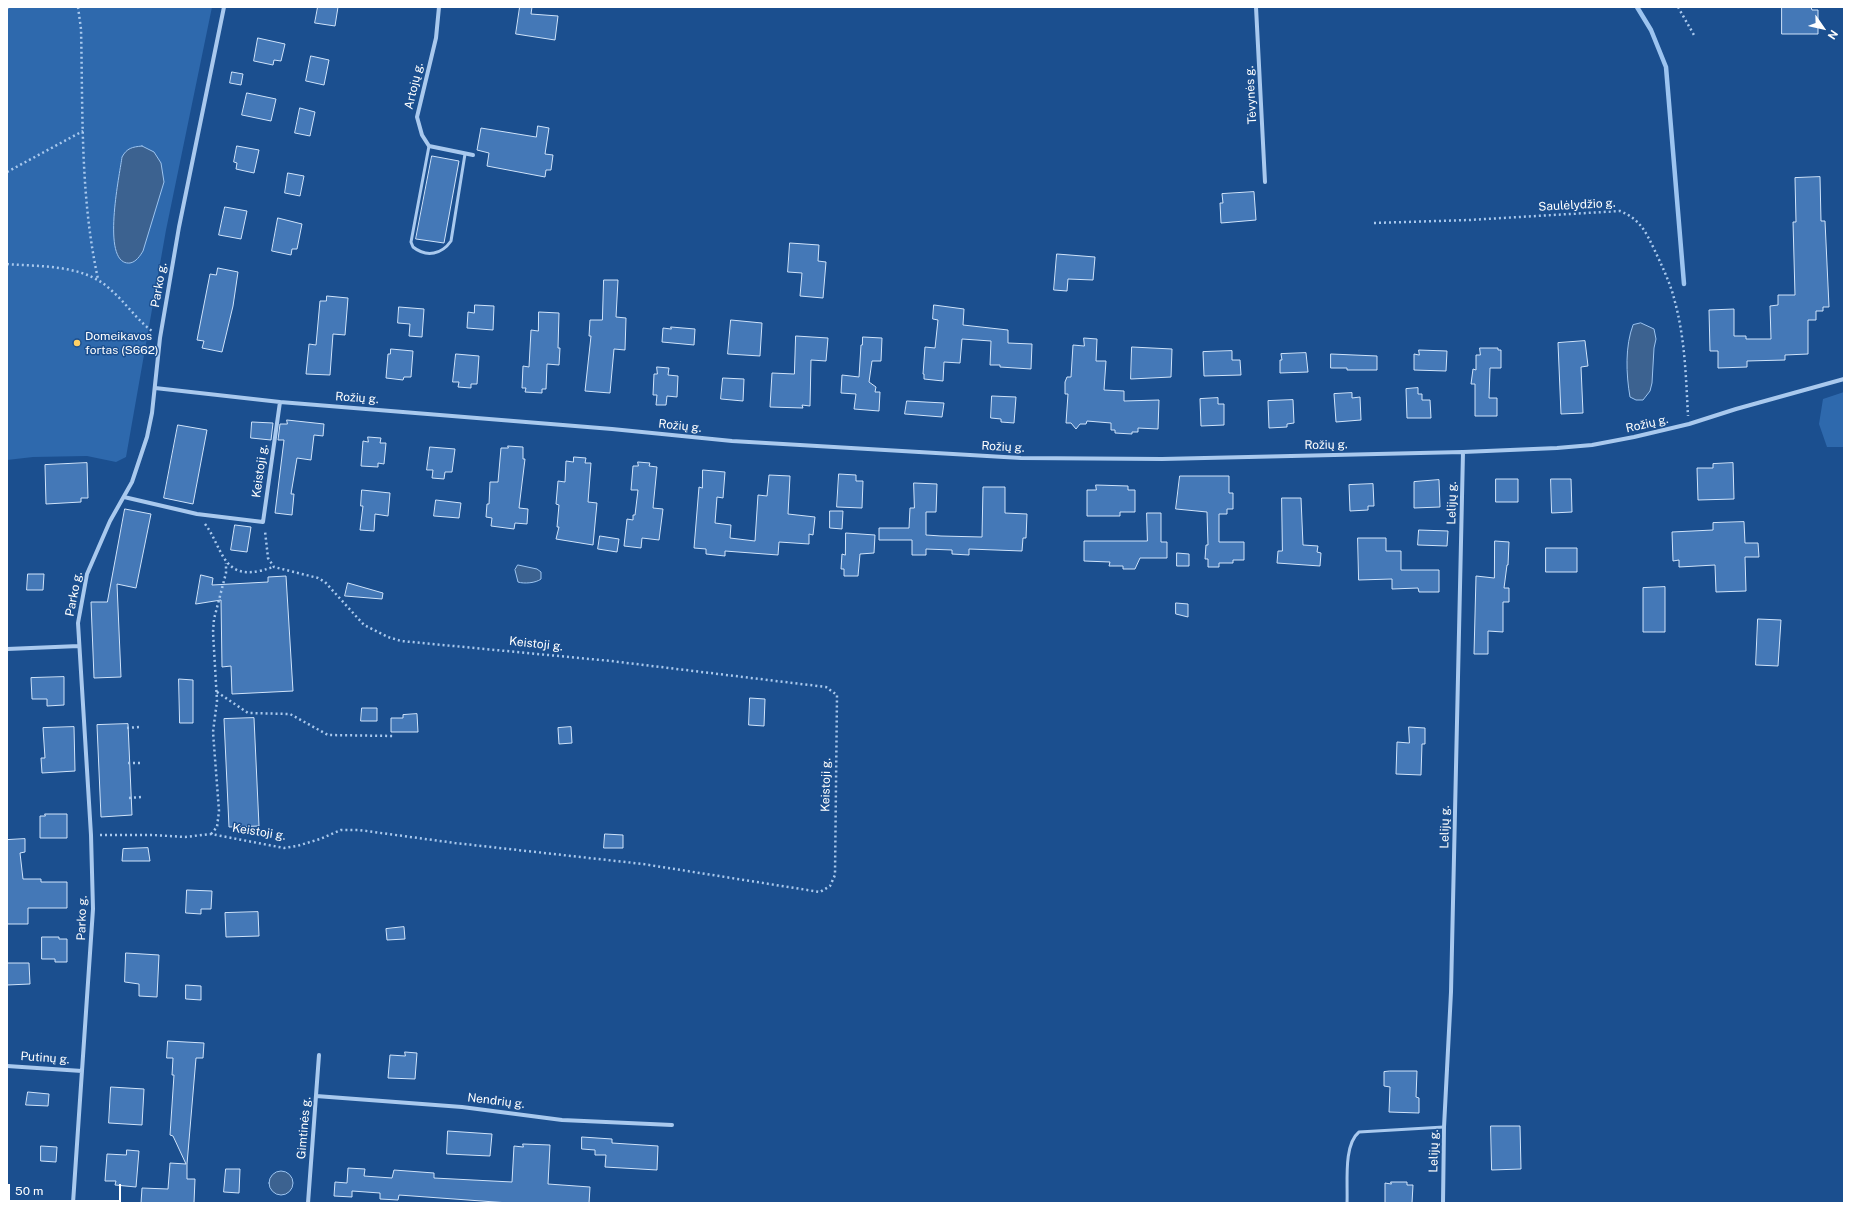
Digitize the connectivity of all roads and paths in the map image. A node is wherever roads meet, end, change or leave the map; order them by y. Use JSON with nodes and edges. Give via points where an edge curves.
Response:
{"nodes":[{"id":1,"x":78,"y":7,"type":"edge"},
{"id":2,"x":224,"y":7,"type":"edge"},
{"id":3,"x":439,"y":7,"type":"edge"},
{"id":4,"x":1256,"y":7,"type":"edge"},
{"id":5,"x":1678,"y":7,"type":"edge"},
{"id":6,"x":1694,"y":35,"type":"dead end"},
{"id":7,"x":83,"y":131,"type":"junction"},
{"id":8,"x":430,"y":146,"type":"junction"},
{"id":9,"x":466,"y":154,"type":"junction"},
{"id":10,"x":473,"y":155,"type":"dead end"},
{"id":11,"x":7,"y":172,"type":"edge"},
{"id":12,"x":1265,"y":182,"type":"dead end"},
{"id":13,"x":1374,"y":223,"type":"dead end"},
{"id":14,"x":7,"y":264,"type":"edge"},
{"id":15,"x":98,"y":279,"type":"junction"},
{"id":16,"x":160,"y":338,"type":"junction"},
{"id":17,"x":1844,"y":379,"type":"edge"},
{"id":18,"x":155,"y":388,"type":"junction"},
{"id":19,"x":280,"y":402,"type":"junction"},
{"id":20,"x":1689,"y":424,"type":"junction"},
{"id":21,"x":1463,"y":452,"type":"junction"},
{"id":22,"x":124,"y":497,"type":"junction"},
{"id":23,"x":197,"y":514,"type":"junction"},
{"id":24,"x":263,"y":522,"type":"junction"},
{"id":25,"x":226,"y":563,"type":"junction"},
{"id":26,"x":274,"y":567,"type":"junction"},
{"id":27,"x":79,"y":646,"type":"junction"},
{"id":28,"x":7,"y":649,"type":"edge"},
{"id":29,"x":217,"y":692,"type":"junction"},
{"id":30,"x":139,"y":727,"type":"dead end"},
{"id":31,"x":126,"y":728,"type":"dead end"},
{"id":32,"x":394,"y":736,"type":"dead end"},
{"id":33,"x":128,"y":763,"type":"dead end"},
{"id":34,"x":141,"y":763,"type":"dead end"},
{"id":35,"x":142,"y":797,"type":"dead end"},
{"id":36,"x":130,"y":798,"type":"dead end"},
{"id":37,"x":211,"y":834,"type":"junction"},
{"id":38,"x":91,"y":835,"type":"junction"},
{"id":39,"x":319,"y":1055,"type":"dead end"},
{"id":40,"x":7,"y":1066,"type":"edge"},
{"id":41,"x":82,"y":1071,"type":"junction"},
{"id":42,"x":316,"y":1096,"type":"junction"},
{"id":43,"x":672,"y":1125,"type":"dead end"},
{"id":44,"x":1444,"y":1127,"type":"junction"},
{"id":45,"x":73,"y":1203,"type":"edge"},
{"id":46,"x":308,"y":1203,"type":"edge"},
{"id":47,"x":1347,"y":1203,"type":"edge"},
{"id":48,"x":1443,"y":1203,"type":"edge"}],
"edges":[{"from":1,"to":7,"type":"path","via":[[81,29]]},
{"from":2,"to":16,"type":"street","name":"Parko g.","via":[[179,227]]},
{"from":3,"to":8,"type":"street","name":"Artojų g.","via":[[436,38],[417,117],[422,135]]},
{"from":4,"to":12,"type":"street","name":"Tėvynės g."},
{"from":5,"to":6,"type":"path"},
{"from":7,"to":11,"type":"path"},
{"from":7,"to":15,"type":"path","via":[[84,189],[91,249]]},
{"from":8,"to":9,"type":"street"},
{"from":8,"to":9,"type":"lane","via":[[411,242],[413,247],[423,252],[442,251],[451,240]]},
{"from":9,"to":10,"type":"street"},
{"from":13,"to":20,"type":"path","name":"Saulėlydžio g.","via":[[1620,211],[1632,216],[1644,230],[1666,274],[1676,302],[1686,376]]},
{"from":14,"to":15,"type":"path","via":[[77,271]]},
{"from":15,"to":16,"type":"path","via":[[121,299],[140,322]]},
{"from":16,"to":18,"type":"street","name":"Parko g."},
{"from":17,"to":20,"type":"street","name":"Rožių g.","via":[[1736,408]]},
{"from":18,"to":19,"type":"street","name":"Rožių g."},
{"from":18,"to":22,"type":"street","name":"Parko g.","via":[[152,413],[140,462]]},
{"from":19,"to":21,"type":"street","name":"Rožių g.","via":[[732,441],[1021,458],[1162,459]]},
{"from":19,"to":24,"type":"street","name":"Keistoji g."},
{"from":20,"to":21,"type":"street","name":"Rožių g.","via":[[1596,444]]},
{"from":21,"to":44,"type":"street","name":"Lelijų g.","via":[[1452,992]]},
{"from":22,"to":23,"type":"street"},
{"from":22,"to":27,"type":"street","name":"Parko g.","via":[[107,527],[86,580],[78,623]]},
{"from":23,"to":24,"type":"street"},
{"from":23,"to":25,"type":"path","via":[[212,533]]},
{"from":24,"to":26,"type":"path","via":[[268,558]]},
{"from":25,"to":26,"type":"path","via":[[238,571],[259,572]]},
{"from":25,"to":29,"type":"path","via":[[213,632]]},
{"from":26,"to":37,"type":"path","name":"Keistoji g.","via":[[325,582],[364,625],[388,638],[401,641],[619,662],[826,687],[837,695],[835,875],[830,886],[820,892],[643,864],[455,843],[377,831],[341,830],[320,839],[284,848]]},
{"from":27,"to":28,"type":"street"},
{"from":27,"to":38,"type":"street","name":"Parko g.","via":[[84,692]]},
{"from":29,"to":32,"type":"path","via":[[248,713],[290,714],[328,735]]},
{"from":29,"to":37,"type":"path","via":[[213,732],[220,811],[217,827]]},
{"from":30,"to":31,"type":"path"},
{"from":33,"to":34,"type":"path"},
{"from":35,"to":36,"type":"path"},
{"from":37,"to":38,"type":"path","name":"Keistoji g.","via":[[185,837]]},
{"from":38,"to":41,"type":"street","name":"Parko g.","via":[[92,935]]},
{"from":39,"to":42,"type":"street","name":"Gimtinės g."},
{"from":40,"to":41,"type":"street","name":"Putinų g."},
{"from":41,"to":45,"type":"street","name":"Parko g."},
{"from":42,"to":43,"type":"street","name":"Nendrių g.","via":[[462,1107],[562,1120]]},
{"from":42,"to":46,"type":"street","name":"Gimtinės g."},
{"from":44,"to":47,"type":"lane","via":[[1359,1132],[1349,1150]]},
{"from":44,"to":48,"type":"street","name":"Lelijų g."}]}
